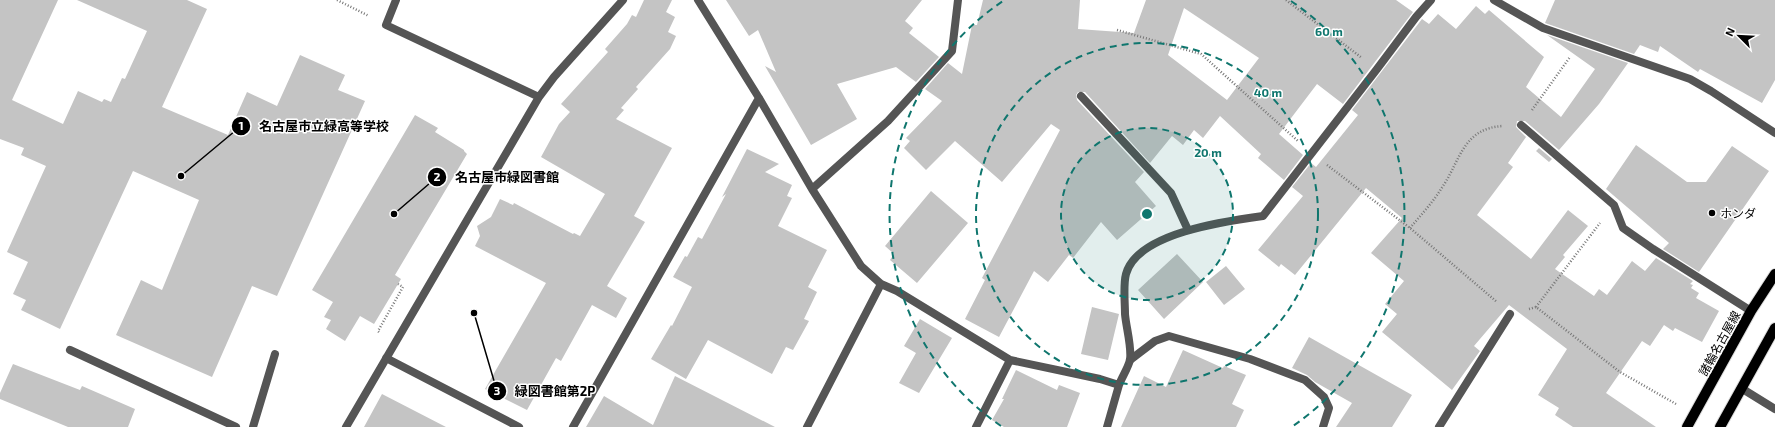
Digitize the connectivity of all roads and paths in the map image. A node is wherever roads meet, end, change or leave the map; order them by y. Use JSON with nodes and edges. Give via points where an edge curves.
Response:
{"nodes":[{"id":1,"x":337,"y":0,"type":"edge"},
{"id":2,"x":396,"y":0,"type":"edge"},
{"id":3,"x":623,"y":0,"type":"edge"},
{"id":4,"x":698,"y":0,"type":"edge"},
{"id":5,"x":958,"y":0,"type":"edge"},
{"id":6,"x":1286,"y":0,"type":"edge"},
{"id":7,"x":1431,"y":0,"type":"edge"},
{"id":8,"x":1494,"y":0,"type":"edge"},
{"id":9,"x":370,"y":17,"type":"dead end"},
{"id":10,"x":1117,"y":30,"type":"dead end"},
{"id":11,"x":1582,"y":41,"type":"junction"},
{"id":12,"x":1377,"y":69,"type":"junction"},
{"id":13,"x":1081,"y":96,"type":"dead end"},
{"id":14,"x":539,"y":97,"type":"junction"},
{"id":15,"x":759,"y":98,"type":"junction"},
{"id":16,"x":1521,"y":125,"type":"junction"},
{"id":17,"x":1775,"y":133,"type":"edge"},
{"id":18,"x":1312,"y":153,"type":"junction"},
{"id":19,"x":812,"y":189,"type":"junction"},
{"id":20,"x":1614,"y":206,"type":"junction"},
{"id":21,"x":1410,"y":228,"type":"junction"},
{"id":22,"x":1188,"y":230,"type":"junction"},
{"id":23,"x":1775,"y":274,"type":"edge"},
{"id":24,"x":398,"y":284,"type":"dead end"},
{"id":25,"x":881,"y":284,"type":"junction"},
{"id":26,"x":1536,"y":307,"type":"junction"},
{"id":27,"x":1751,"y":311,"type":"junction"},
{"id":28,"x":1510,"y":314,"type":"junction"},
{"id":29,"x":1775,"y":328,"type":"edge"},
{"id":30,"x":378,"y":331,"type":"dead end"},
{"id":31,"x":70,"y":350,"type":"dead end"},
{"id":32,"x":275,"y":354,"type":"dead end"},
{"id":33,"x":386,"y":358,"type":"junction"},
{"id":34,"x":1010,"y":360,"type":"junction"},
{"id":35,"x":1130,"y":360,"type":"junction"},
{"id":36,"x":1119,"y":385,"type":"junction"},
{"id":37,"x":1741,"y":388,"type":"junction"},
{"id":38,"x":1676,"y":404,"type":"dead end"},
{"id":39,"x":1775,"y":409,"type":"edge"},
{"id":40,"x":236,"y":427,"type":"edge"},
{"id":41,"x":253,"y":427,"type":"edge"},
{"id":42,"x":346,"y":427,"type":"edge"},
{"id":43,"x":518,"y":427,"type":"edge"},
{"id":44,"x":573,"y":427,"type":"edge"},
{"id":45,"x":807,"y":427,"type":"edge"},
{"id":46,"x":976,"y":427,"type":"edge"},
{"id":47,"x":1107,"y":427,"type":"edge"},
{"id":48,"x":1323,"y":427,"type":"edge"},
{"id":49,"x":1438,"y":427,"type":"edge"},
{"id":50,"x":1687,"y":427,"type":"edge"},
{"id":51,"x":1720,"y":427,"type":"edge"}],
"edges":[{"from":1,"to":9,"type":"path"},
{"from":2,"to":14,"type":"street","via":[[386,25]]},
{"from":3,"to":14,"type":"street"},
{"from":4,"to":15,"type":"street"},
{"from":5,"to":19,"type":"street","via":[[952,50],[888,121]]},
{"from":6,"to":12,"type":"path"},
{"from":7,"to":12,"type":"street"},
{"from":8,"to":11,"type":"street","via":[[1542,28]]},
{"from":10,"to":18,"type":"path","via":[[1201,54]]},
{"from":11,"to":16,"type":"path"},
{"from":11,"to":17,"type":"street","via":[[1690,79]]},
{"from":12,"to":18,"type":"street"},
{"from":13,"to":22,"type":"street","via":[[1171,193]]},
{"from":14,"to":33,"type":"street"},
{"from":15,"to":19,"type":"street"},
{"from":15,"to":44,"type":"street"},
{"from":16,"to":20,"type":"street"},
{"from":16,"to":21,"type":"path","via":[[1493,126],[1474,135],[1456,159],[1444,186]]},
{"from":18,"to":21,"type":"path"},
{"from":18,"to":22,"type":"street","via":[[1263,216]]},
{"from":19,"to":25,"type":"street","via":[[861,266]]},
{"from":20,"to":26,"type":"path"},
{"from":20,"to":27,"type":"street","via":[[1623,228]]},
{"from":21,"to":28,"type":"path"},
{"from":22,"to":35,"type":"street","via":[[1146,247],[1133,259],[1126,275],[1125,314]]},
{"from":23,"to":27,"type":"main road","name":"諸輪名古屋線"},
{"from":24,"to":30,"type":"path","via":[[403,287]]},
{"from":25,"to":34,"type":"street","via":[[897,291]]},
{"from":25,"to":45,"type":"street"},
{"from":26,"to":28,"type":"path"},
{"from":26,"to":38,"type":"path","via":[[1620,372]]},
{"from":27,"to":50,"type":"main road","name":"諸輪名古屋線"},
{"from":28,"to":49,"type":"street"},
{"from":29,"to":37,"type":"main road"},
{"from":31,"to":40,"type":"street"},
{"from":32,"to":41,"type":"street"},
{"from":33,"to":42,"type":"street"},
{"from":33,"to":43,"type":"street"},
{"from":34,"to":36,"type":"street"},
{"from":34,"to":46,"type":"street"},
{"from":35,"to":36,"type":"street"},
{"from":35,"to":48,"type":"street","via":[[1155,340],[1169,336],[1250,359],[1305,380],[1317,389],[1329,408]]},
{"from":36,"to":47,"type":"street"},
{"from":37,"to":39,"type":"street"},
{"from":37,"to":51,"type":"main road"}]}
